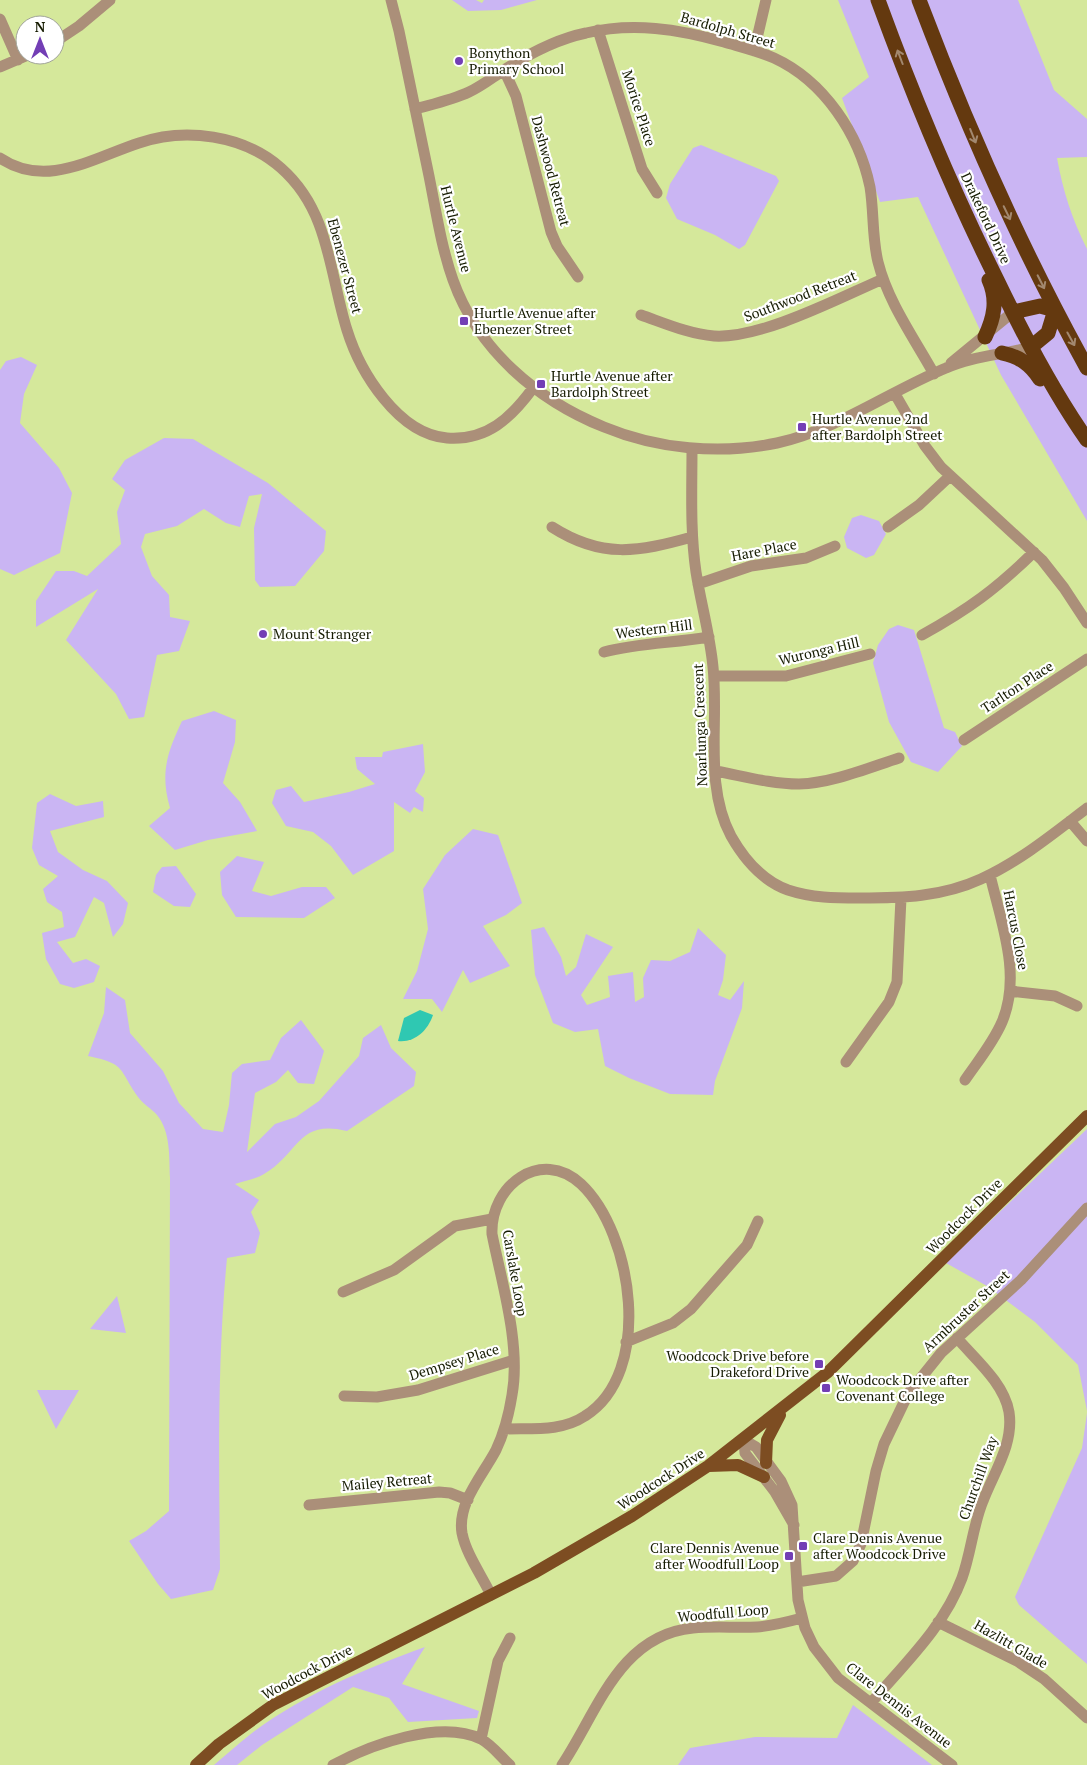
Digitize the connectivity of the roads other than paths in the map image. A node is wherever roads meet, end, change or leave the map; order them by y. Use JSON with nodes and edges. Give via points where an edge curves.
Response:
{"nodes":[{"id":1,"x":110,"y":0,"type":"edge"},
{"id":2,"x":391,"y":0,"type":"edge"},
{"id":3,"x":766,"y":0,"type":"edge"},
{"id":4,"x":878,"y":0,"type":"edge"},
{"id":5,"x":919,"y":0,"type":"edge"},
{"id":6,"x":0,"y":19,"type":"edge"},
{"id":7,"x":598,"y":30,"type":"junction"},
{"id":8,"x":65,"y":36,"type":"edge"},
{"id":9,"x":15,"y":44,"type":"edge"},
{"id":10,"x":754,"y":51,"type":"junction"},
{"id":11,"x":15,"y":61,"type":"edge"},
{"id":12,"x":0,"y":67,"type":"edge"},
{"id":13,"x":504,"y":70,"type":"junction"},
{"id":14,"x":415,"y":109,"type":"junction"},
{"id":15,"x":0,"y":158,"type":"edge"},
{"id":16,"x":657,"y":193,"type":"dead end"},
{"id":17,"x":973,"y":232,"type":"junction"},
{"id":18,"x":578,"y":276,"type":"dead end"},
{"id":19,"x":883,"y":279,"type":"junction"},
{"id":20,"x":1055,"y":310,"type":"junction"},
{"id":21,"x":1013,"y":312,"type":"junction"},
{"id":22,"x":640,"y":315,"type":"dead end"},
{"id":23,"x":985,"y":337,"type":"junction"},
{"id":24,"x":1031,"y":347,"type":"junction"},
{"id":25,"x":1002,"y":353,"type":"junction"},
{"id":26,"x":946,"y":367,"type":"junction"},
{"id":27,"x":1087,"y":368,"type":"edge"},
{"id":28,"x":934,"y":374,"type":"junction"},
{"id":29,"x":533,"y":388,"type":"junction"},
{"id":30,"x":896,"y":394,"type":"junction"},
{"id":31,"x":1076,"y":423,"type":"junction"},
{"id":32,"x":1087,"y":440,"type":"edge"},
{"id":33,"x":692,"y":448,"type":"junction"},
{"id":34,"x":950,"y":476,"type":"junction"},
{"id":35,"x":888,"y":526,"type":"dead end"},
{"id":36,"x":552,"y":527,"type":"dead end"},
{"id":37,"x":692,"y":537,"type":"junction"},
{"id":38,"x":835,"y":546,"type":"dead end"},
{"id":39,"x":1034,"y":552,"type":"junction"},
{"id":40,"x":698,"y":584,"type":"junction"},
{"id":41,"x":1087,"y":623,"type":"edge"},
{"id":42,"x":922,"y":634,"type":"dead end"},
{"id":43,"x":709,"y":637,"type":"junction"},
{"id":44,"x":604,"y":652,"type":"dead end"},
{"id":45,"x":870,"y":654,"type":"dead end"},
{"id":46,"x":1087,"y":659,"type":"edge"},
{"id":47,"x":714,"y":676,"type":"junction"},
{"id":48,"x":964,"y":740,"type":"dead end"},
{"id":49,"x":899,"y":758,"type":"dead end"},
{"id":50,"x":716,"y":771,"type":"junction"},
{"id":51,"x":1087,"y":808,"type":"edge"},
{"id":52,"x":1070,"y":821,"type":"junction"},
{"id":53,"x":1087,"y":841,"type":"edge"},
{"id":54,"x":990,"y":875,"type":"junction"},
{"id":55,"x":902,"y":898,"type":"junction"},
{"id":56,"x":1010,"y":991,"type":"junction"},
{"id":57,"x":1077,"y":1006,"type":"dead end"},
{"id":58,"x":846,"y":1062,"type":"dead end"},
{"id":59,"x":965,"y":1080,"type":"dead end"},
{"id":60,"x":1087,"y":1109,"type":"edge"},
{"id":61,"x":1087,"y":1116,"type":"edge"},
{"id":62,"x":1075,"y":1125,"type":"junction"},
{"id":63,"x":1087,"y":1208,"type":"edge"},
{"id":64,"x":492,"y":1219,"type":"junction"},
{"id":65,"x":758,"y":1221,"type":"dead end"},
{"id":66,"x":343,"y":1292,"type":"dead end"},
{"id":67,"x":957,"y":1338,"type":"junction"},
{"id":68,"x":626,"y":1342,"type":"junction"},
{"id":69,"x":514,"y":1360,"type":"junction"},
{"id":70,"x":344,"y":1396,"type":"dead end"},
{"id":71,"x":784,"y":1408,"type":"junction"},
{"id":72,"x":504,"y":1429,"type":"junction"},
{"id":73,"x":744,"y":1440,"type":"junction"},
{"id":74,"x":766,"y":1463,"type":"junction"},
{"id":75,"x":708,"y":1466,"type":"junction"},
{"id":76,"x":764,"y":1477,"type":"junction"},
{"id":77,"x":468,"y":1500,"type":"junction"},
{"id":78,"x":309,"y":1505,"type":"dead end"},
{"id":79,"x":794,"y":1525,"type":"junction"},
{"id":80,"x":798,"y":1582,"type":"junction"},
{"id":81,"x":491,"y":1595,"type":"junction"},
{"id":82,"x":802,"y":1618,"type":"junction"},
{"id":83,"x":938,"y":1622,"type":"junction"},
{"id":84,"x":510,"y":1638,"type":"dead end"},
{"id":85,"x":871,"y":1703,"type":"junction"},
{"id":86,"x":1087,"y":1718,"type":"edge"},
{"id":87,"x":481,"y":1739,"type":"junction"},
{"id":88,"x":196,"y":1765,"type":"edge"},
{"id":89,"x":333,"y":1765,"type":"edge"},
{"id":90,"x":510,"y":1765,"type":"edge"},
{"id":91,"x":562,"y":1765,"type":"edge"},
{"id":92,"x":952,"y":1765,"type":"edge"}],
"edges":[{"from":1,"to":8,"type":"street"},
{"from":2,"to":14,"type":"street","name":"Hurtle Avenue"},
{"from":3,"to":10,"type":"street"},
{"from":17,"to":4,"type":"highway","name":"Drakeford Drive","one_way":true,"via":[[919,108]]},
{"from":5,"to":20,"type":"highway","name":"Drakeford Drive","one_way":true,"via":[[1000,198]]},
{"from":6,"to":9,"type":"street"},
{"from":7,"to":10,"type":"street","name":"Bardolph Street","via":[[670,29]]},
{"from":7,"to":13,"type":"street","name":"Bardolph Street","via":[[557,41]]},
{"from":7,"to":16,"type":"street","name":"Morice Place","via":[[642,169]]},
{"from":10,"to":19,"type":"street","name":"Bardolph Street","via":[[793,69],[811,83],[848,129],[870,187],[876,252]]},
{"from":11,"to":12,"type":"street"},
{"from":13,"to":14,"type":"street","name":"Bardolph Street","via":[[468,92]]},
{"from":13,"to":18,"type":"street","name":"Dashwood Retreat","via":[[516,96],[551,232]]},
{"from":14,"to":29,"type":"street","name":"Hurtle Avenue","via":[[442,242],[454,283],[487,342]]},
{"from":15,"to":29,"type":"street","name":"Ebenezer Street","via":[[16,167],[48,173],[165,136],[206,136],[239,143],[280,166],[306,197],[324,236],[338,301],[352,345],[372,382],[397,414],[418,430],[434,436],[458,439],[475,436],[505,421]]},
{"from":17,"to":21,"type":"highway","name":"Drakeford Drive"},
{"from":17,"to":23,"type":"highway","via":[[974,248],[994,291],[995,310]]},
{"from":19,"to":22,"type":"street","name":"Southwood Retreat","via":[[770,327],[742,335],[713,336]]},
{"from":19,"to":28,"type":"street","name":"Bardolph Street"},
{"from":20,"to":21,"type":"highway","via":[[1040,306]]},
{"from":20,"to":24,"type":"highway","via":[[1048,333]]},
{"from":20,"to":27,"type":"highway","name":"Drakeford Drive","one_way":true},
{"from":21,"to":23,"type":"street","name":"Hurtle Avenue"},
{"from":21,"to":24,"type":"highway","name":"Drakeford Drive"},
{"from":23,"to":26,"type":"street","name":"Hurtle Avenue"},
{"from":24,"to":25,"type":"street","name":"Hurtle Avenue"},
{"from":24,"to":31,"type":"highway","name":"Drakeford Drive"},
{"from":25,"to":26,"type":"street","name":"Hurtle Avenue"},
{"from":25,"to":31,"type":"highway","via":[[1015,356],[1033,368],[1058,407]]},
{"from":26,"to":28,"type":"street","name":"Hurtle Avenue"},
{"from":28,"to":30,"type":"street","name":"Hurtle Avenue"},
{"from":29,"to":33,"type":"street","name":"Hurtle Avenue","via":[[571,413],[615,432]]},
{"from":30,"to":33,"type":"street","name":"Hurtle Avenue","via":[[840,422],[775,443],[742,448]]},
{"from":30,"to":34,"type":"street","via":[[925,446]]},
{"from":31,"to":32,"type":"highway","name":"Drakeford Drive"},
{"from":33,"to":37,"type":"street","name":"Noarlunga Crescent"},
{"from":34,"to":35,"type":"street","via":[[919,505]]},
{"from":34,"to":39,"type":"street"},
{"from":36,"to":37,"type":"street","via":[[567,537],[607,550],[648,549]]},
{"from":37,"to":40,"type":"street","name":"Noarlunga Crescent"},
{"from":38,"to":40,"type":"street","name":"Hare Place","via":[[806,558],[751,566]]},
{"from":39,"to":41,"type":"street","via":[[1064,588]]},
{"from":39,"to":42,"type":"street","via":[[977,603]]},
{"from":40,"to":43,"type":"street","name":"Noarlunga Crescent"},
{"from":43,"to":44,"type":"street","name":"Western Hill","via":[[631,645]]},
{"from":43,"to":47,"type":"street","name":"Noarlunga Crescent"},
{"from":45,"to":47,"type":"street","name":"Wuronga Hill","via":[[786,676]]},
{"from":46,"to":48,"type":"street","name":"Tarlton Place"},
{"from":47,"to":50,"type":"street","name":"Noarlunga Crescent"},
{"from":49,"to":50,"type":"street","via":[[801,784]]},
{"from":50,"to":55,"type":"street","name":"Noarlunga Crescent","via":[[720,806],[727,827],[742,854],[760,873],[786,889],[821,898]]},
{"from":51,"to":52,"type":"street","name":"Noarlunga Crescent"},
{"from":52,"to":53,"type":"street"},
{"from":52,"to":54,"type":"street","name":"Noarlunga Crescent"},
{"from":54,"to":55,"type":"street","name":"Noarlunga Crescent","via":[[943,892]]},
{"from":54,"to":56,"type":"street","name":"Harcus Close","via":[[1010,965]]},
{"from":55,"to":58,"type":"street","via":[[897,982],[889,1002]]},
{"from":56,"to":57,"type":"street","name":"Harcus Close","via":[[1055,996]]},
{"from":56,"to":59,"type":"street","name":"Harcus Close","via":[[1003,1020],[994,1038]]},
{"from":60,"to":62,"type":"main road","name":"Woodcock Drive"},
{"from":61,"to":62,"type":"main road","name":"Woodcock Drive"},
{"from":62,"to":71,"type":"main road","name":"Woodcock Drive","via":[[890,1313],[828,1372]]},
{"from":63,"to":67,"type":"street","name":"Armbruster Street","via":[[1021,1280]]},
{"from":64,"to":66,"type":"street","via":[[454,1226],[394,1270]]},
{"from":64,"to":68,"type":"street","name":"Carslake Loop","via":[[500,1198],[509,1186],[532,1172],[557,1171],[580,1184],[604,1216],[622,1258],[627,1293]]},
{"from":64,"to":69,"type":"street","name":"Carslake Loop"},
{"from":65,"to":68,"type":"street","via":[[747,1245],[691,1309],[673,1324]]},
{"from":67,"to":80,"type":"street","name":"Armbruster Street","via":[[924,1372],[895,1418],[876,1470],[861,1544],[853,1561],[836,1576]]},
{"from":67,"to":83,"type":"street","name":"Churchill Way","via":[[1002,1392],[1010,1427],[1006,1449],[981,1504],[962,1577]]},
{"from":68,"to":72,"type":"street","name":"Carslake Loop","via":[[614,1384],[599,1405],[586,1416],[557,1428]]},
{"from":69,"to":70,"type":"street","name":"Dempsey Place","via":[[418,1390],[377,1397]]},
{"from":69,"to":72,"type":"street","name":"Carslake Loop","via":[[512,1395]]},
{"from":71,"to":73,"type":"main road","name":"Woodcock Drive"},
{"from":71,"to":74,"type":"main road","via":[[767,1440]]},
{"from":72,"to":77,"type":"street","name":"Carslake Loop"},
{"from":73,"to":74,"type":"street","name":"Clare Dennis Avenue","via":[[756,1447]]},
{"from":73,"to":75,"type":"main road","name":"Woodcock Drive"},
{"from":73,"to":76,"type":"street","name":"Clare Dennis Avenue","via":[[745,1453]]},
{"from":74,"to":79,"type":"street","name":"Clare Dennis Avenue","via":[[781,1482],[792,1505]]},
{"from":75,"to":76,"type":"main road","via":[[738,1465]]},
{"from":75,"to":81,"type":"main road","name":"Woodcock Drive","via":[[632,1516],[534,1574]]},
{"from":76,"to":79,"type":"street","name":"Clare Dennis Avenue"},
{"from":77,"to":78,"type":"street","name":"Mailey Retreat","via":[[438,1492]]},
{"from":77,"to":81,"type":"street","name":"Carslake Loop","via":[[463,1510],[463,1534]]},
{"from":79,"to":80,"type":"street","name":"Clare Dennis Avenue"},
{"from":80,"to":82,"type":"street","name":"Clare Dennis Avenue"},
{"from":81,"to":88,"type":"main road","name":"Woodcock Drive","via":[[273,1706],[219,1744]]},
{"from":82,"to":85,"type":"street","name":"Clare Dennis Avenue","via":[[825,1664]]},
{"from":82,"to":91,"type":"street","name":"Woodfull Loop","via":[[759,1627],[686,1629],[651,1642],[629,1659],[616,1675]]},
{"from":83,"to":85,"type":"street","name":"Churchill Way"},
{"from":83,"to":86,"type":"street","name":"Hazlitt Glade","via":[[1017,1661],[1044,1679]]},
{"from":84,"to":87,"type":"street","via":[[498,1661]]},
{"from":85,"to":92,"type":"street","name":"Clare Dennis Avenue"},
{"from":87,"to":89,"type":"street","via":[[451,1733],[410,1736],[370,1746]]},
{"from":87,"to":90,"type":"street"}]}
